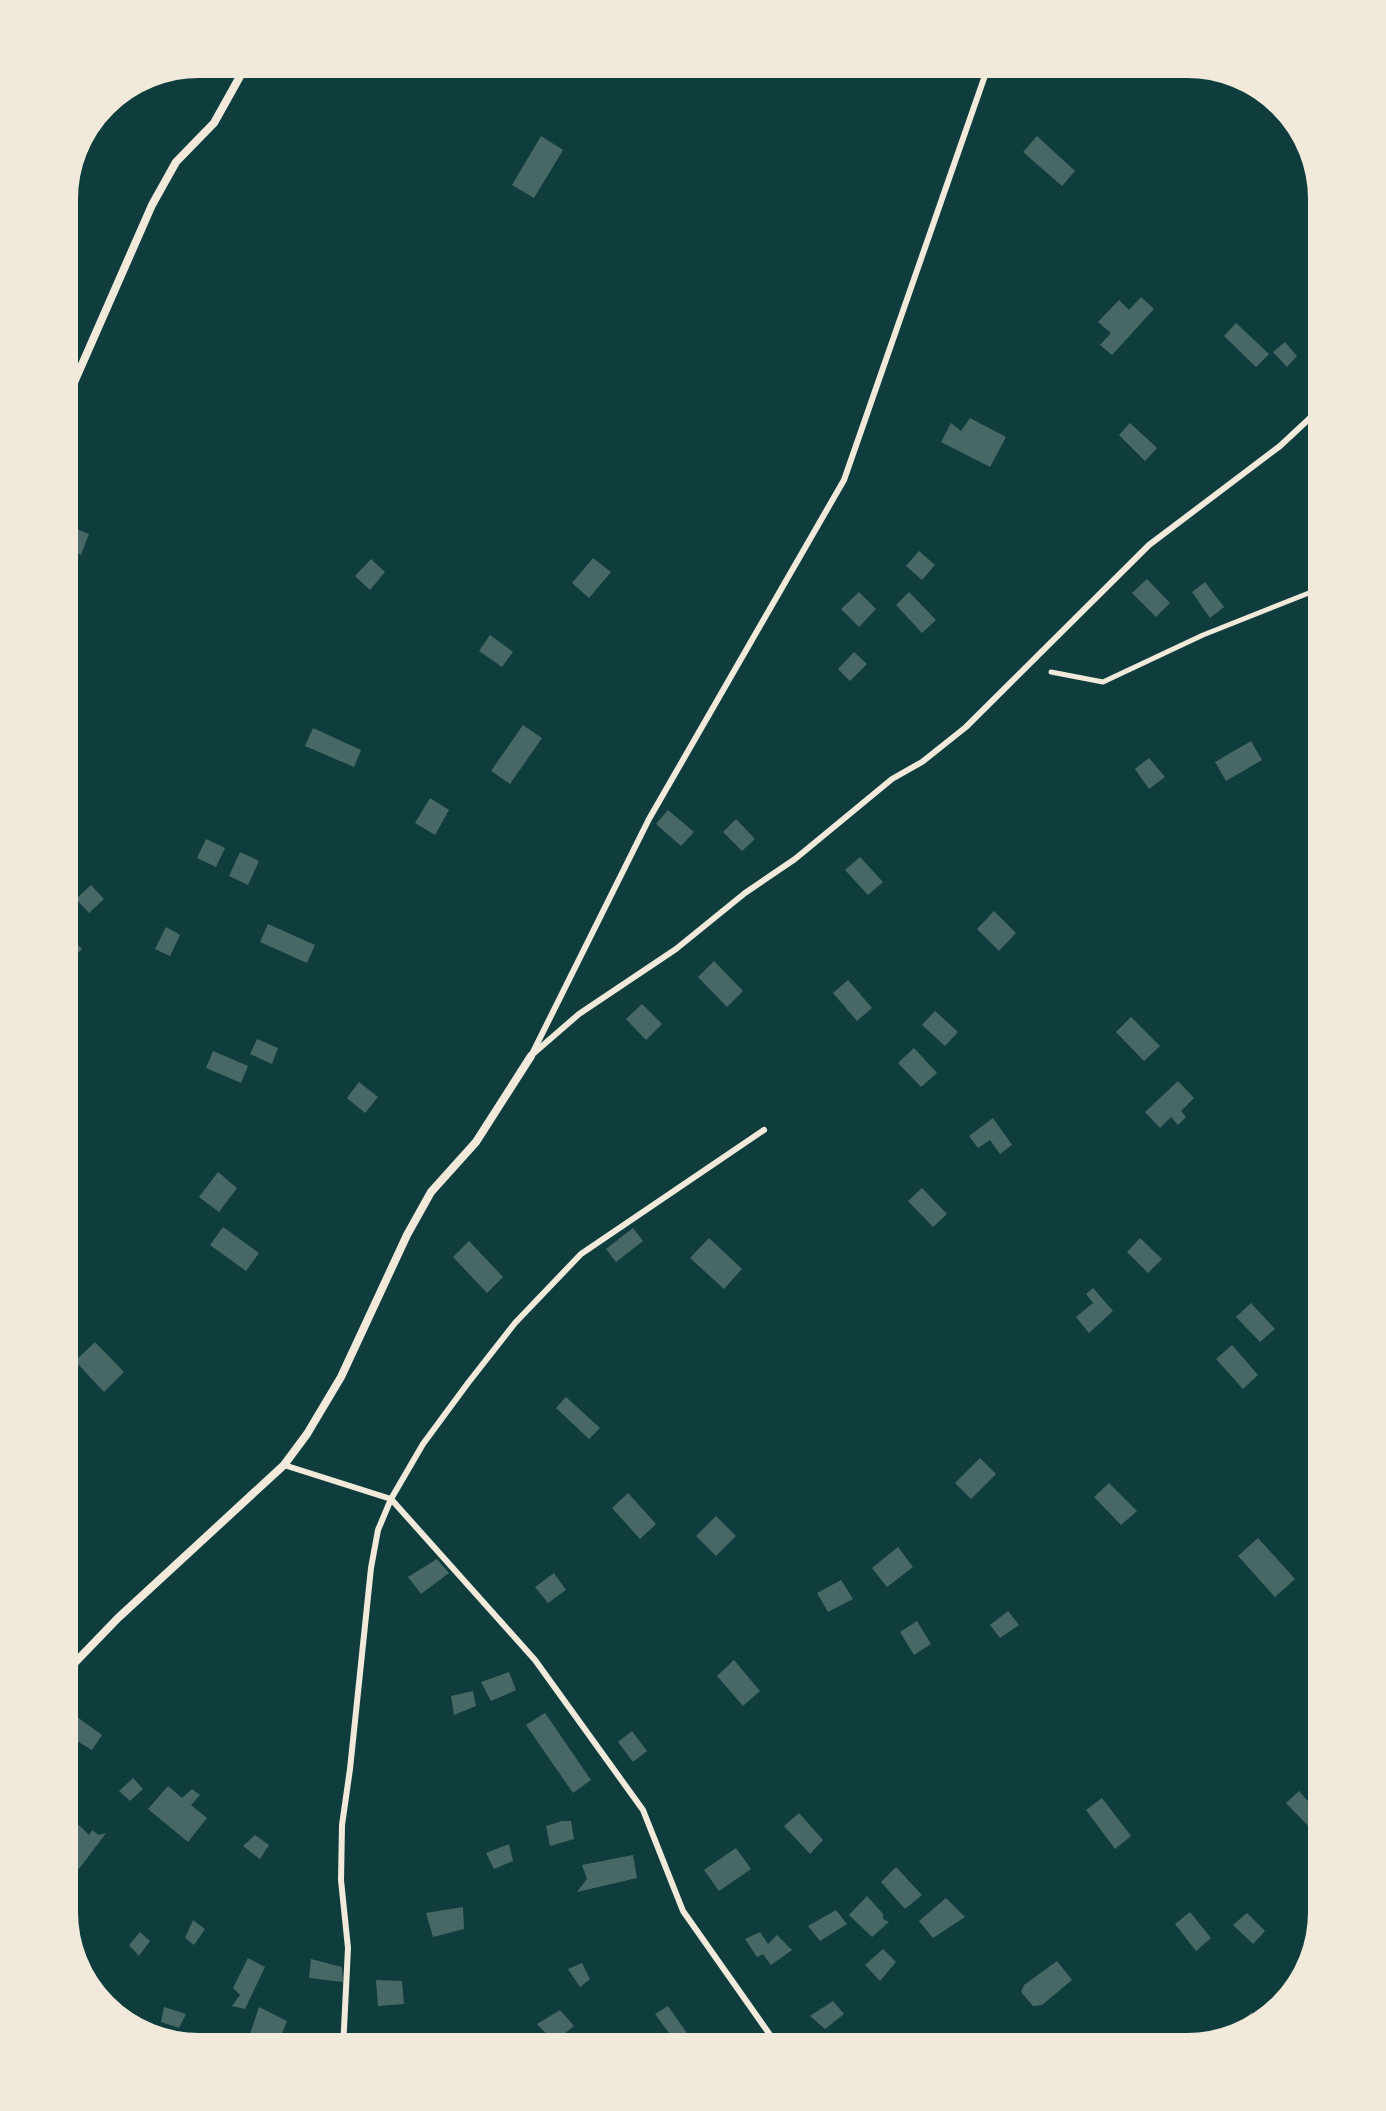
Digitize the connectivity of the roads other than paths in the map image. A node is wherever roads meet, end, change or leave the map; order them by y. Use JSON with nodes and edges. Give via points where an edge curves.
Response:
{"nodes":[{"id":1,"x":240,"y":76,"type":"edge"},
{"id":2,"x":985,"y":76,"type":"edge"},
{"id":3,"x":76,"y":378,"type":"edge"},
{"id":4,"x":1310,"y":418,"type":"edge"},
{"id":5,"x":531,"y":1056,"type":"junction"},
{"id":6,"x":764,"y":1130,"type":"dead end"},
{"id":7,"x":284,"y":1465,"type":"junction"},
{"id":8,"x":391,"y":1499,"type":"junction"},
{"id":9,"x":76,"y":1662,"type":"edge"},
{"id":10,"x":344,"y":2035,"type":"edge"},
{"id":11,"x":770,"y":2035,"type":"edge"}],
"edges":[{"from":1,"to":3,"type":"street","via":[[214,123],[176,162],[152,205]]},
{"from":2,"to":5,"type":"lane","via":[[844,480],[649,819]]},
{"from":4,"to":5,"type":"lane","via":[[1149,545],[966,727],[676,949],[579,1014]]},
{"from":5,"to":7,"type":"street","via":[[476,1142],[431,1192],[341,1377]]},
{"from":6,"to":8,"type":"lane","via":[[581,1254],[477,1371],[423,1444]]},
{"from":7,"to":8,"type":"lane"},
{"from":7,"to":9,"type":"street"},
{"from":8,"to":10,"type":"lane","via":[[371,1568],[342,1825],[348,1948]]},
{"from":8,"to":11,"type":"lane","via":[[535,1660],[643,1810],[683,1911]]}]}
